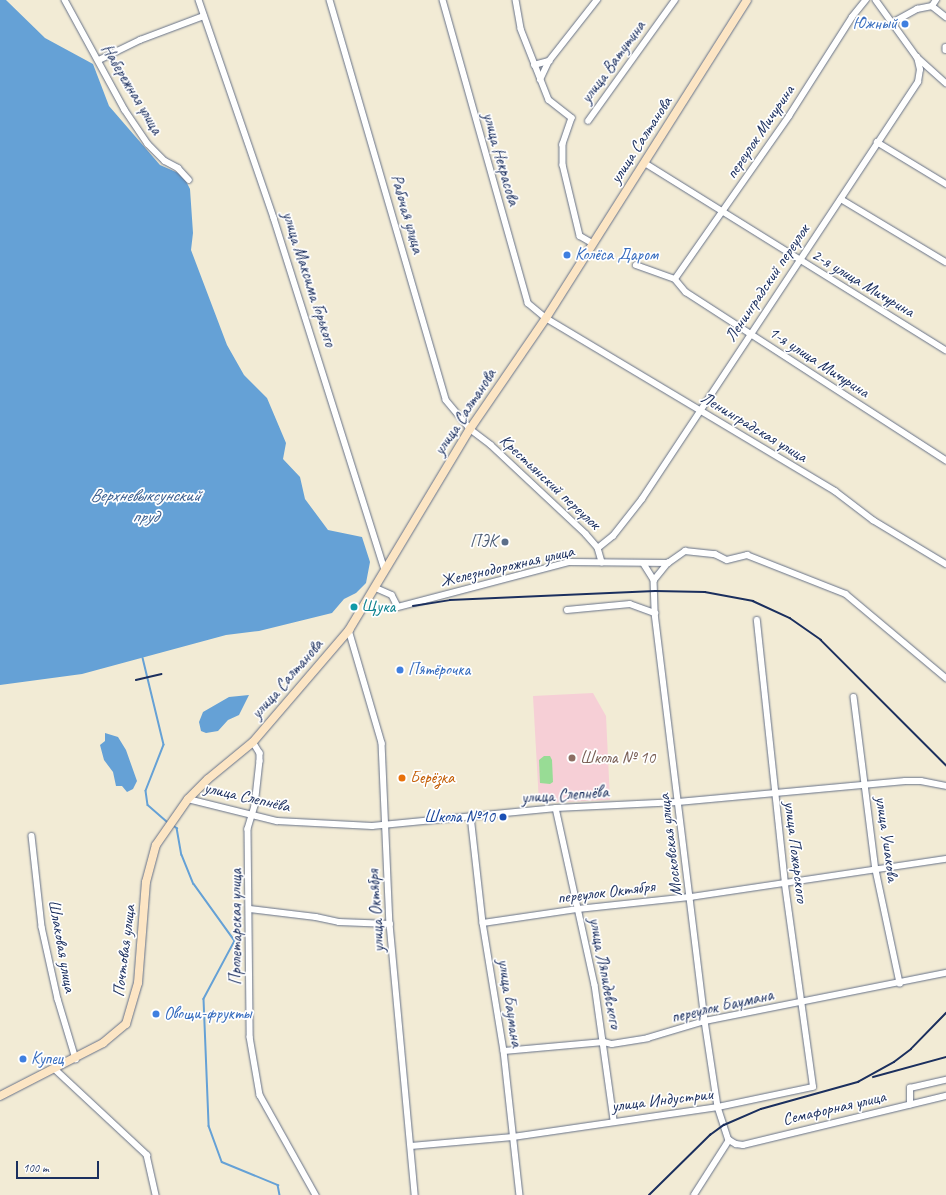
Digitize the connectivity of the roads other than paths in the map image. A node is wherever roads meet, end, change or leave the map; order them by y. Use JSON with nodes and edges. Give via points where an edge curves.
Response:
{"nodes":[{"id":1,"x":65,"y":0,"type":"edge"},
{"id":2,"x":199,"y":0,"type":"edge"},
{"id":3,"x":330,"y":0,"type":"edge"},
{"id":4,"x":443,"y":0,"type":"edge"},
{"id":5,"x":516,"y":0,"type":"edge"},
{"id":6,"x":597,"y":0,"type":"edge"},
{"id":7,"x":674,"y":0,"type":"edge"},
{"id":8,"x":747,"y":0,"type":"edge"},
{"id":9,"x":866,"y":0,"type":"edge"},
{"id":10,"x":876,"y":0,"type":"edge"},
{"id":11,"x":936,"y":0,"type":"edge"},
{"id":12,"x":932,"y":6,"type":"junction"},
{"id":13,"x":204,"y":16,"type":"junction"},
{"id":14,"x":946,"y":17,"type":"edge"},
{"id":15,"x":892,"y":23,"type":"junction"},
{"id":16,"x":946,"y":47,"type":"edge"},
{"id":17,"x":946,"y":50,"type":"edge"},
{"id":18,"x":918,"y":57,"type":"junction"},
{"id":19,"x":99,"y":60,"type":"junction"},
{"id":20,"x":549,"y":61,"type":"junction"},
{"id":21,"x":534,"y":65,"type":"junction"},
{"id":22,"x":540,"y":80,"type":"junction"},
{"id":23,"x":946,"y":83,"type":"edge"},
{"id":24,"x":588,"y":121,"type":"dead end"},
{"id":25,"x":877,"y":142,"type":"junction"},
{"id":26,"x":645,"y":163,"type":"junction"},
{"id":27,"x":189,"y":180,"type":"dead end"},
{"id":28,"x":946,"y":184,"type":"edge"},
{"id":29,"x":841,"y":199,"type":"junction"},
{"id":30,"x":721,"y":212,"type":"junction"},
{"id":31,"x":592,"y":243,"type":"junction"},
{"id":32,"x":799,"y":260,"type":"junction"},
{"id":33,"x":946,"y":262,"type":"edge"},
{"id":34,"x":636,"y":265,"type":"dead end"},
{"id":35,"x":675,"y":279,"type":"junction"},
{"id":36,"x":546,"y":318,"type":"junction"},
{"id":37,"x":750,"y":334,"type":"junction"},
{"id":38,"x":946,"y":350,"type":"edge"},
{"id":39,"x":699,"y":411,"type":"junction"},
{"id":40,"x":470,"y":429,"type":"junction"},
{"id":41,"x":946,"y":460,"type":"edge"},
{"id":42,"x":598,"y":548,"type":"junction"},
{"id":43,"x":602,"y":562,"type":"junction"},
{"id":44,"x":668,"y":563,"type":"junction"},
{"id":45,"x":644,"y":564,"type":"junction"},
{"id":46,"x":946,"y":564,"type":"edge"},
{"id":47,"x":384,"y":569,"type":"junction"},
{"id":48,"x":654,"y":580,"type":"junction"},
{"id":49,"x":376,"y":588,"type":"junction"},
{"id":50,"x":566,"y":610,"type":"dead end"},
{"id":51,"x":655,"y":613,"type":"junction"},
{"id":52,"x":757,"y":620,"type":"dead end"},
{"id":53,"x":349,"y":630,"type":"junction"},
{"id":54,"x":946,"y":678,"type":"edge"},
{"id":55,"x":854,"y":697,"type":"dead end"},
{"id":56,"x":253,"y":742,"type":"junction"},
{"id":57,"x":865,"y":784,"type":"junction"},
{"id":58,"x":946,"y":786,"type":"edge"},
{"id":59,"x":774,"y":793,"type":"junction"},
{"id":60,"x":188,"y":798,"type":"junction"},
{"id":61,"x":678,"y":802,"type":"junction"},
{"id":62,"x":556,"y":808,"type":"junction"},
{"id":63,"x":177,"y":814,"type":"joint"},
{"id":64,"x":250,"y":816,"type":"junction"},
{"id":65,"x":471,"y":816,"type":"junction"},
{"id":66,"x":385,"y":825,"type":"junction"},
{"id":67,"x":32,"y":836,"type":"dead end"},
{"id":68,"x":946,"y":859,"type":"edge"},
{"id":69,"x":876,"y":870,"type":"junction"},
{"id":70,"x":785,"y":884,"type":"junction"},
{"id":71,"x":691,"y":897,"type":"junction"},
{"id":72,"x":250,"y":909,"type":"junction"},
{"id":73,"x":578,"y":909,"type":"junction"},
{"id":74,"x":483,"y":923,"type":"junction"},
{"id":75,"x":390,"y":924,"type":"junction"},
{"id":76,"x":946,"y":973,"type":"edge"},
{"id":77,"x":900,"y":983,"type":"junction"},
{"id":78,"x":803,"y":1002,"type":"junction"},
{"id":79,"x":705,"y":1021,"type":"junction"},
{"id":80,"x":604,"y":1042,"type":"junction"},
{"id":81,"x":504,"y":1051,"type":"junction"},
{"id":82,"x":76,"y":1059,"type":"junction"},
{"id":83,"x":56,"y":1070,"type":"junction"},
{"id":84,"x":946,"y":1080,"type":"edge"},
{"id":85,"x":813,"y":1087,"type":"joint"},
{"id":86,"x":0,"y":1096,"type":"edge"},
{"id":87,"x":946,"y":1096,"type":"edge"},
{"id":88,"x":910,"y":1105,"type":"junction"},
{"id":89,"x":718,"y":1107,"type":"junction"},
{"id":90,"x":614,"y":1120,"type":"junction"},
{"id":91,"x":513,"y":1136,"type":"junction"},
{"id":92,"x":729,"y":1140,"type":"junction"},
{"id":93,"x":411,"y":1146,"type":"junction"},
{"id":94,"x":156,"y":1195,"type":"edge"},
{"id":95,"x":316,"y":1195,"type":"edge"},
{"id":96,"x":416,"y":1195,"type":"edge"},
{"id":97,"x":520,"y":1195,"type":"edge"},
{"id":98,"x":694,"y":1195,"type":"edge"}],
"edges":[{"from":1,"to":19,"type":"street","name":"Набережная улица"},
{"from":2,"to":13,"type":"street","name":"улица Максима Горького"},
{"from":3,"to":40,"type":"street","name":"Рабочая улица","via":[[446,400]]},
{"from":4,"to":36,"type":"street","name":"улица Некрасова","via":[[519,276],[528,303],[536,307]]},
{"from":5,"to":21,"type":"street","via":[[521,29]]},
{"from":6,"to":20,"type":"street"},
{"from":7,"to":24,"type":"street","name":"улица Ватутина"},
{"from":8,"to":26,"type":"main road","name":"улица Салтанова"},
{"from":9,"to":30,"type":"street","name":"переулок Мичурина"},
{"from":10,"to":15,"type":"street"},
{"from":11,"to":12,"type":"street"},
{"from":12,"to":14,"type":"street"},
{"from":12,"to":15,"type":"street","via":[[917,9]]},
{"from":13,"to":19,"type":"street","via":[[140,40]]},
{"from":13,"to":47,"type":"street","name":"улица Максима Горького","via":[[277,226]]},
{"from":15,"to":18,"type":"street"},
{"from":16,"to":17,"type":"street"},
{"from":18,"to":23,"type":"street"},
{"from":18,"to":25,"type":"street","name":"Ленинградский переулок","via":[[918,82]]},
{"from":19,"to":27,"type":"street","name":"Набережная улица","via":[[125,110],[148,144]]},
{"from":20,"to":21,"type":"street"},
{"from":20,"to":22,"type":"street"},
{"from":21,"to":22,"type":"street"},
{"from":22,"to":31,"type":"street","via":[[549,100],[572,118],[563,144],[563,165],[580,236]]},
{"from":25,"to":28,"type":"street"},
{"from":25,"to":29,"type":"street","name":"Ленинградский переулок"},
{"from":26,"to":30,"type":"street","name":"2-я улица Мичурина"},
{"from":26,"to":31,"type":"main road","name":"улица Салтанова"},
{"from":29,"to":32,"type":"street","name":"Ленинградский переулок"},
{"from":29,"to":33,"type":"street"},
{"from":30,"to":32,"type":"street","name":"2-я улица Мичурина"},
{"from":30,"to":35,"type":"street","name":"переулок Мичурина"},
{"from":31,"to":36,"type":"main road","name":"улица Салтанова"},
{"from":32,"to":37,"type":"street","name":"Ленинградский переулок"},
{"from":32,"to":38,"type":"street","name":"2-я улица Мичурина"},
{"from":34,"to":35,"type":"street","name":"1-я улица Мичурина"},
{"from":35,"to":37,"type":"street","name":"1-я улица Мичурина","via":[[686,292]]},
{"from":36,"to":39,"type":"street","name":"Ленинградская улица","via":[[610,354]]},
{"from":36,"to":40,"type":"main road","name":"улица Салтанова"},
{"from":37,"to":39,"type":"street","name":"Ленинградский переулок"},
{"from":37,"to":41,"type":"street","name":"1-я улица Мичурина"},
{"from":39,"to":42,"type":"street","name":"Ленинградский переулок","via":[[642,499],[613,536]]},
{"from":39,"to":46,"type":"street","name":"Ленинградская улица","via":[[835,491],[873,520]]},
{"from":40,"to":42,"type":"street","name":"Крестьянский переулок","via":[[491,445]]},
{"from":40,"to":47,"type":"main road","name":"улица Салтанова"},
{"from":42,"to":43,"type":"street","name":"Крестьянский переулок"},
{"from":43,"to":45,"type":"street","name":"Железнодорожная улица"},
{"from":43,"to":49,"type":"street","name":"Железнодорожная улица","via":[[570,562],[398,607],[392,595]]},
{"from":44,"to":45,"type":"street","name":"Железнодорожная улица"},
{"from":44,"to":48,"type":"street"},
{"from":44,"to":54,"type":"street","via":[[685,551],[714,554],[727,560],[747,555],[806,576],[857,602]]},
{"from":45,"to":48,"type":"street"},
{"from":47,"to":49,"type":"main road","name":"улица Салтанова"},
{"from":48,"to":51,"type":"street","name":"Московская улица"},
{"from":49,"to":53,"type":"main road","name":"улица Салтанова"},
{"from":50,"to":51,"type":"street","via":[[630,604]]},
{"from":51,"to":61,"type":"street","name":"Московская улица"},
{"from":52,"to":59,"type":"street","name":"улица Пожарского"},
{"from":53,"to":56,"type":"main road","name":"улица Салтанова"},
{"from":53,"to":66,"type":"street","name":"улица Октября","via":[[382,743]]},
{"from":55,"to":57,"type":"street","name":"улица Ушакова"},
{"from":56,"to":60,"type":"main road","name":"улица Салтанова"},
{"from":56,"to":64,"type":"street","name":"Пролетарская улица","via":[[260,753],[260,761],[256,806]]},
{"from":57,"to":58,"type":"street","name":"улица Слепнёва","via":[[922,781]]},
{"from":57,"to":59,"type":"street","name":"улица Слепнёва"},
{"from":57,"to":69,"type":"street","name":"улица Ушакова"},
{"from":59,"to":61,"type":"street","name":"улица Слепнёва"},
{"from":59,"to":70,"type":"street","name":"улица Пожарского"},
{"from":60,"to":63,"type":"main road","name":"улица Салтанова"},
{"from":60,"to":64,"type":"street","name":"улица Слепнёва"},
{"from":61,"to":62,"type":"street","name":"улица Слепнёва"},
{"from":61,"to":71,"type":"street","name":"Московская улица"},
{"from":62,"to":65,"type":"street","name":"улица Слепнёва"},
{"from":62,"to":73,"type":"street","name":"улица Ляпидевского"},
{"from":63,"to":82,"type":"main road","name":"Почтовая улица","via":[[151,856],[138,983],[130,1017],[115,1036]]},
{"from":64,"to":66,"type":"street","name":"улица Слепнёва","via":[[306,823]]},
{"from":64,"to":72,"type":"street","name":"Пролетарская улица"},
{"from":65,"to":66,"type":"street","name":"улица Слепнёва"},
{"from":65,"to":74,"type":"street","name":"улица Баумана"},
{"from":66,"to":75,"type":"street","name":"улица Октября"},
{"from":67,"to":82,"type":"street","name":"Шлаковая улица","via":[[42,927],[58,999]]},
{"from":68,"to":69,"type":"street","name":"переулок Октября"},
{"from":69,"to":70,"type":"street","name":"переулок Октября"},
{"from":69,"to":77,"type":"street","name":"улица Ушакова"},
{"from":70,"to":71,"type":"street","name":"переулок Октября"},
{"from":70,"to":78,"type":"street","name":"улица Пожарского"},
{"from":71,"to":73,"type":"street","name":"переулок Октября"},
{"from":71,"to":79,"type":"street","name":"Московская улица"},
{"from":72,"to":75,"type":"street","via":[[338,922]]},
{"from":72,"to":95,"type":"street","name":"Пролетарская улица","via":[[250,1037],[260,1095]]},
{"from":73,"to":74,"type":"street","name":"переулок Октября"},
{"from":73,"to":80,"type":"street","name":"улица Ляпидевского"},
{"from":74,"to":81,"type":"street","name":"улица Баумана"},
{"from":75,"to":93,"type":"street","name":"улица Октября"},
{"from":76,"to":77,"type":"street","name":"переулок Баумана"},
{"from":77,"to":78,"type":"street","name":"переулок Баумана"},
{"from":78,"to":79,"type":"street","name":"переулок Баумана"},
{"from":78,"to":85,"type":"street","name":"улица Пожарского"},
{"from":79,"to":80,"type":"street","name":"переулок Баумана","via":[[648,1038],[612,1044]]},
{"from":79,"to":89,"type":"street","name":"Московская улица"},
{"from":80,"to":81,"type":"street","name":"переулок Баумана"},
{"from":80,"to":90,"type":"street","name":"улица Ляпидевского"},
{"from":81,"to":91,"type":"street","name":"улица Баумана"},
{"from":82,"to":83,"type":"main road","name":"Почтовая улица"},
{"from":83,"to":86,"type":"main road","name":"Почтовая улица"},
{"from":83,"to":94,"type":"street","via":[[147,1155]]},
{"from":84,"to":88,"type":"street","via":[[910,1088]]},
{"from":85,"to":89,"type":"street","name":"улица Индустрии"},
{"from":87,"to":88,"type":"street","name":"Семафорная улица"},
{"from":88,"to":92,"type":"street","name":"Семафорная улица","via":[[743,1144]]},
{"from":89,"to":90,"type":"street","name":"улица Индустрии"},
{"from":89,"to":92,"type":"street"},
{"from":90,"to":91,"type":"street","name":"улица Индустрии"},
{"from":91,"to":93,"type":"street","name":"улица Индустрии"},
{"from":91,"to":97,"type":"street","name":"улица Баумана"},
{"from":92,"to":98,"type":"street"},
{"from":93,"to":96,"type":"street","name":"улица Октября"}]}
